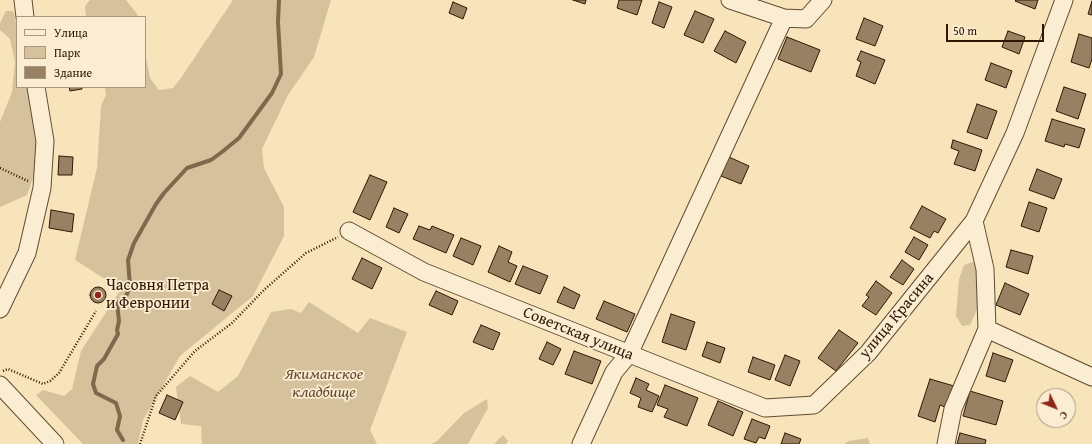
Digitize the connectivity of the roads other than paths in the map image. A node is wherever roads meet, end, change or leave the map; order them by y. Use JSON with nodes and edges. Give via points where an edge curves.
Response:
{"nodes":[{"id":1,"x":23,"y":0,"type":"edge"},
{"id":2,"x":730,"y":0,"type":"edge"},
{"id":3,"x":823,"y":0,"type":"edge"},
{"id":4,"x":1064,"y":0,"type":"edge"},
{"id":5,"x":25,"y":16,"type":"edge"},
{"id":6,"x":784,"y":18,"type":"junction"},
{"id":7,"x":36,"y":88,"type":"edge"},
{"id":8,"x":974,"y":221,"type":"junction"},
{"id":9,"x":349,"y":231,"type":"road end"},
{"id":10,"x":0,"y":309,"type":"edge"},
{"id":11,"x":987,"y":329,"type":"junction"},
{"id":12,"x":629,"y":354,"type":"junction"},
{"id":13,"x":1092,"y":377,"type":"edge"},
{"id":14,"x":0,"y":385,"type":"edge"},
{"id":15,"x":814,"y":405,"type":"joint"},
{"id":16,"x":55,"y":444,"type":"edge"},
{"id":17,"x":581,"y":444,"type":"edge"},
{"id":18,"x":946,"y":444,"type":"edge"}],
"edges":[{"from":1,"to":5,"type":"street"},
{"from":2,"to":6,"type":"street"},
{"from":3,"to":6,"type":"street","via":[[806,19]]},
{"from":4,"to":8,"type":"street","name":"улица Красина","via":[[1015,133]]},
{"from":6,"to":12,"type":"street"},
{"from":7,"to":10,"type":"street","via":[[45,141],[42,188],[27,253]]},
{"from":8,"to":11,"type":"street","via":[[985,269]]},
{"from":8,"to":15,"type":"street","name":"улица Красина","via":[[868,353]]},
{"from":9,"to":12,"type":"street","name":"Советская улица","via":[[424,272]]},
{"from":11,"to":13,"type":"street"},
{"from":11,"to":18,"type":"street","via":[[953,409]]},
{"from":12,"to":15,"type":"street","name":"Советская улица","via":[[765,408]]},
{"from":12,"to":17,"type":"street","via":[[614,372]]},
{"from":14,"to":16,"type":"street"}]}
